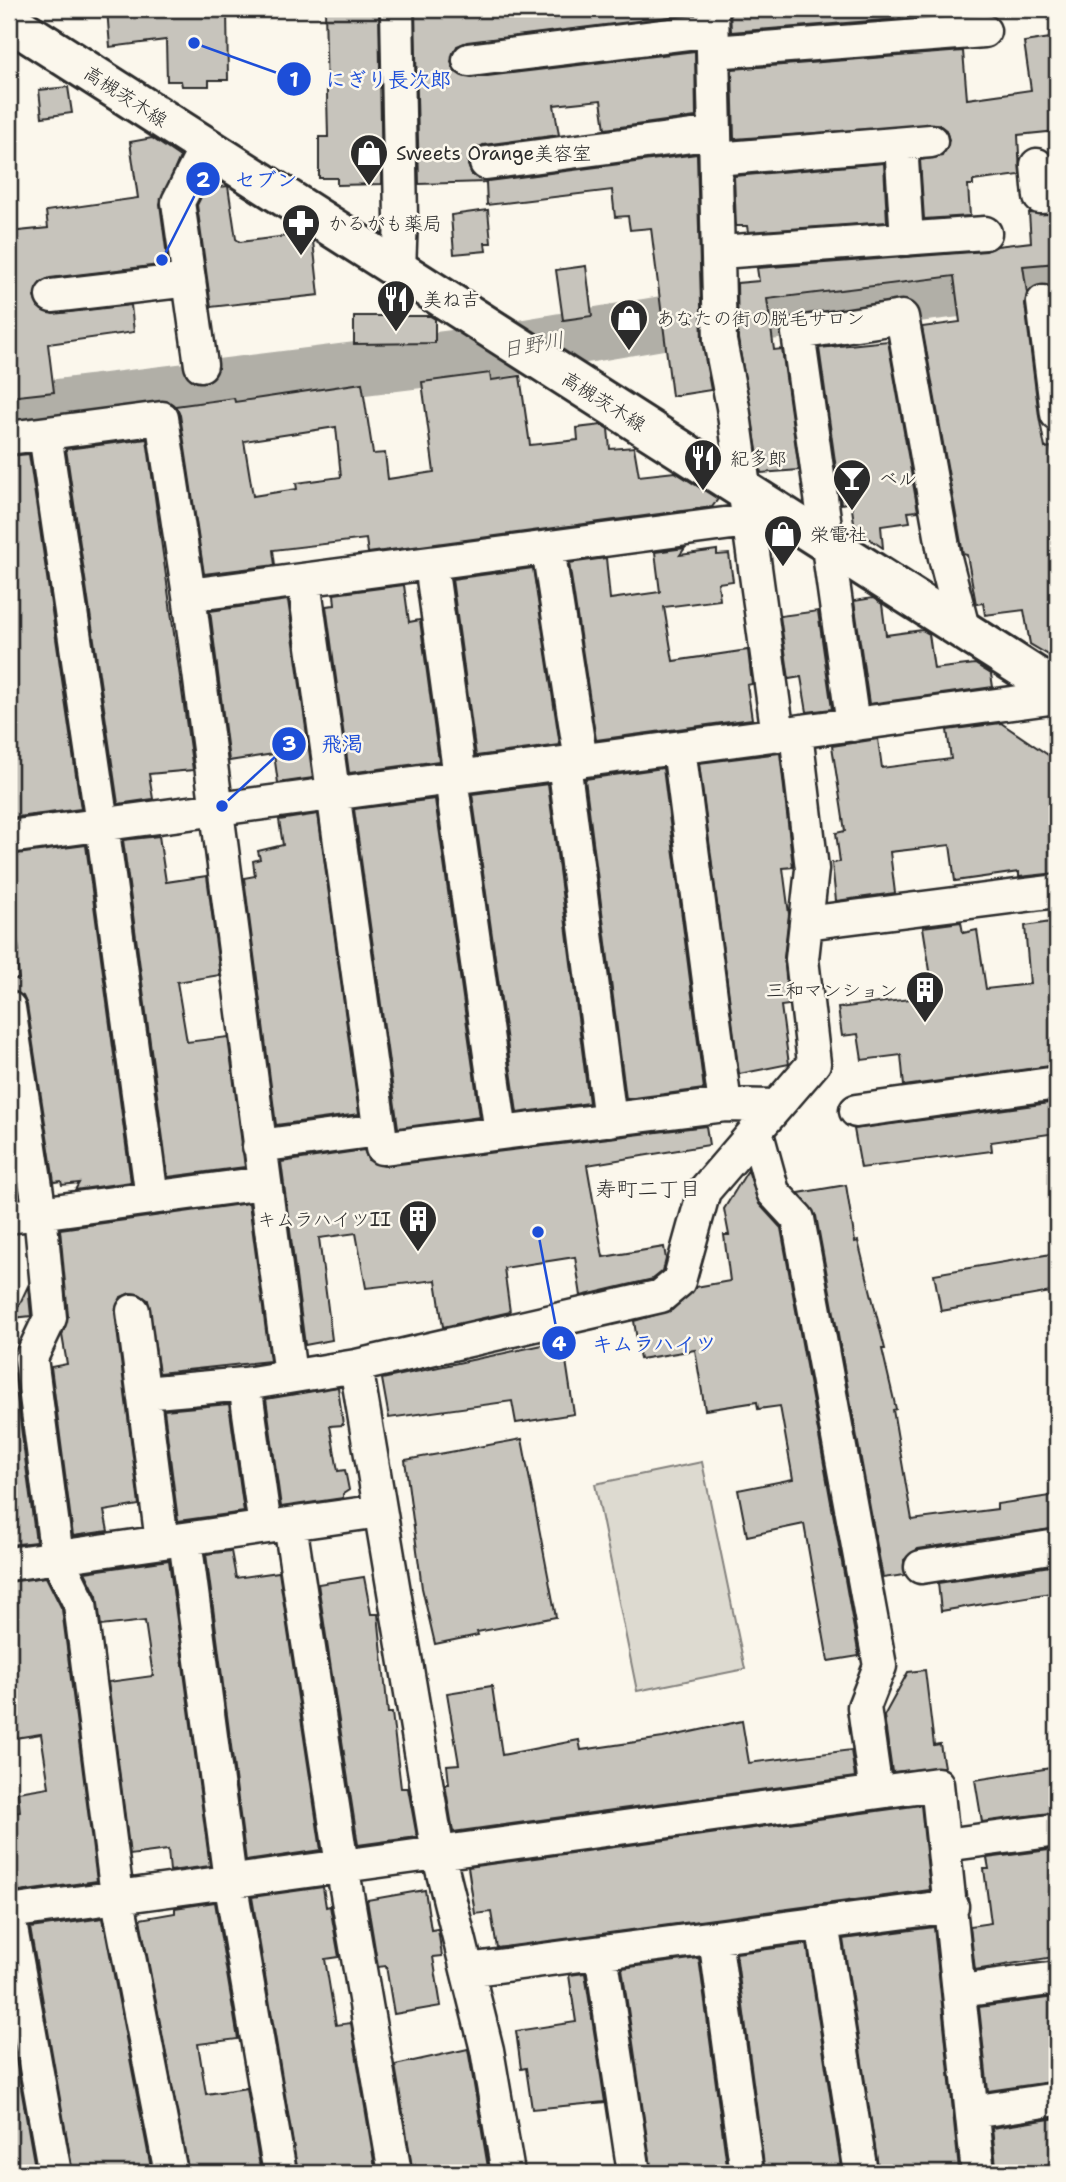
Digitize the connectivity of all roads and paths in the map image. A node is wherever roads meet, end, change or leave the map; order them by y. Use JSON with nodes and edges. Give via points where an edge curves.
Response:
{"nodes":[{"id":1,"x":397,"y":9,"type":"edge"},
{"id":2,"x":9,"y":21,"type":"edge"},
{"id":3,"x":712,"y":30,"type":"edge"},
{"id":4,"x":984,"y":31,"type":"dead end"},
{"id":5,"x":469,"y":60,"type":"dead end"},
{"id":6,"x":715,"y":146,"type":"junction"},
{"id":7,"x":206,"y":147,"type":"junction"},
{"id":8,"x":486,"y":163,"type":"dead end"},
{"id":9,"x":1037,"y":164,"type":"dead end"},
{"id":10,"x":1057,"y":196,"type":"edge"},
{"id":11,"x":985,"y":233,"type":"dead end"},
{"id":12,"x":907,"y":239,"type":"junction"},
{"id":13,"x":720,"y":252,"type":"junction"},
{"id":14,"x":399,"y":270,"type":"junction"},
{"id":15,"x":189,"y":280,"type":"junction"},
{"id":16,"x":52,"y":296,"type":"dead end"},
{"id":17,"x":1043,"y":302,"type":"dead end"},
{"id":18,"x":201,"y":365,"type":"dead end"},
{"id":19,"x":1057,"y":414,"type":"edge"},
{"id":20,"x":45,"y":434,"type":"junction"},
{"id":21,"x":9,"y":438,"type":"edge"},
{"id":22,"x":745,"y":505,"type":"junction"},
{"id":23,"x":826,"y":542,"type":"junction"},
{"id":24,"x":548,"y":548,"type":"junction"},
{"id":25,"x":431,"y":564,"type":"junction"},
{"id":26,"x":304,"y":581,"type":"junction"},
{"id":27,"x":189,"y":595,"type":"junction"},
{"id":28,"x":963,"y":628,"type":"junction"},
{"id":29,"x":1057,"y":690,"type":"edge"},
{"id":30,"x":1057,"y":697,"type":"edge"},
{"id":31,"x":853,"y":725,"type":"junction"},
{"id":32,"x":787,"y":734,"type":"junction"},
{"id":33,"x":679,"y":748,"type":"junction"},
{"id":34,"x":572,"y":762,"type":"junction"},
{"id":35,"x":455,"y":778,"type":"junction"},
{"id":36,"x":334,"y":794,"type":"junction"},
{"id":37,"x":217,"y":810,"type":"junction"},
{"id":38,"x":102,"y":824,"type":"junction"},
{"id":39,"x":9,"y":837,"type":"edge"},
{"id":40,"x":1057,"y":891,"type":"edge"},
{"id":41,"x":806,"y":923,"type":"junction"},
{"id":42,"x":9,"y":1009,"type":"edge"},
{"id":43,"x":1057,"y":1083,"type":"edge"},
{"id":44,"x":726,"y":1105,"type":"junction"},
{"id":45,"x":856,"y":1111,"type":"dead end"},
{"id":46,"x":766,"y":1118,"type":"junction"},
{"id":47,"x":610,"y":1119,"type":"junction"},
{"id":48,"x":378,"y":1130,"type":"junction"},
{"id":49,"x":501,"y":1133,"type":"junction"},
{"id":50,"x":259,"y":1146,"type":"junction"},
{"id":51,"x":263,"y":1183,"type":"junction"},
{"id":52,"x":152,"y":1198,"type":"junction"},
{"id":53,"x":40,"y":1213,"type":"junction"},
{"id":54,"x":9,"y":1217,"type":"edge"},
{"id":55,"x":133,"y":1311,"type":"dead end"},
{"id":56,"x":356,"y":1366,"type":"junction"},
{"id":57,"x":290,"y":1375,"type":"junction"},
{"id":58,"x":245,"y":1384,"type":"junction"},
{"id":59,"x":144,"y":1394,"type":"junction"},
{"id":60,"x":380,"y":1511,"type":"junction"},
{"id":61,"x":277,"y":1526,"type":"junction"},
{"id":62,"x":173,"y":1540,"type":"junction"},
{"id":63,"x":1057,"y":1546,"type":"edge"},
{"id":64,"x":57,"y":1557,"type":"junction"},
{"id":65,"x":9,"y":1564,"type":"edge"},
{"id":66,"x":921,"y":1567,"type":"dead end"},
{"id":67,"x":876,"y":1792,"type":"junction"},
{"id":68,"x":1057,"y":1830,"type":"edge"},
{"id":69,"x":945,"y":1845,"type":"junction"},
{"id":70,"x":438,"y":1853,"type":"junction"},
{"id":71,"x":342,"y":1865,"type":"junction"},
{"id":72,"x":230,"y":1880,"type":"junction"},
{"id":73,"x":117,"y":1895,"type":"junction"},
{"id":74,"x":952,"y":1906,"type":"junction"},
{"id":75,"x":9,"y":1914,"type":"edge"},
{"id":76,"x":822,"y":1923,"type":"junction"},
{"id":77,"x":715,"y":1938,"type":"junction"},
{"id":78,"x":601,"y":1953,"type":"junction"},
{"id":79,"x":467,"y":1970,"type":"junction"},
{"id":80,"x":1057,"y":1978,"type":"edge"},
{"id":81,"x":960,"y":1991,"type":"junction"},
{"id":82,"x":1057,"y":2099,"type":"edge"},
{"id":83,"x":972,"y":2112,"type":"junction"},
{"id":84,"x":55,"y":2173,"type":"edge"},
{"id":85,"x":171,"y":2173,"type":"edge"},
{"id":86,"x":280,"y":2173,"type":"edge"},
{"id":87,"x":396,"y":2173,"type":"edge"},
{"id":88,"x":508,"y":2173,"type":"edge"},
{"id":89,"x":634,"y":2173,"type":"edge"},
{"id":90,"x":747,"y":2173,"type":"edge"},
{"id":91,"x":861,"y":2173,"type":"edge"},
{"id":92,"x":978,"y":2173,"type":"edge"}],
"edges":[{"from":1,"to":14,"type":"street"},
{"from":2,"to":7,"type":"main road","name":"高槻茨木線"},
{"from":3,"to":4,"type":"street"},
{"from":3,"to":5,"type":"street"},
{"from":3,"to":6,"type":"street"},
{"from":6,"to":8,"type":"street"},
{"from":6,"to":12,"type":"street","via":[[916,142]]},
{"from":6,"to":13,"type":"street"},
{"from":7,"to":14,"type":"main road","name":"高槻茨木線"},
{"from":7,"to":15,"type":"street","via":[[178,202]]},
{"from":9,"to":10,"type":"street","via":[[1040,197]]},
{"from":11,"to":12,"type":"street"},
{"from":12,"to":13,"type":"street"},
{"from":13,"to":22,"type":"street","via":[[721,318]]},
{"from":14,"to":22,"type":"main road","name":"高槻茨木線","via":[[544,363]]},
{"from":15,"to":16,"type":"street"},
{"from":15,"to":18,"type":"street"},
{"from":17,"to":19,"type":"street"},
{"from":20,"to":21,"type":"street"},
{"from":20,"to":27,"type":"street","via":[[162,418]]},
{"from":20,"to":38,"type":"street"},
{"from":22,"to":23,"type":"main road","name":"高槻茨木線"},
{"from":22,"to":24,"type":"street"},
{"from":22,"to":32,"type":"street"},
{"from":23,"to":28,"type":"main road","name":"高槻茨木線"},
{"from":23,"to":28,"type":"street","via":[[798,333],[902,317],[945,558]]},
{"from":23,"to":31,"type":"street"},
{"from":24,"to":25,"type":"street"},
{"from":24,"to":34,"type":"street"},
{"from":25,"to":26,"type":"street"},
{"from":25,"to":35,"type":"street"},
{"from":26,"to":27,"type":"street"},
{"from":26,"to":36,"type":"street"},
{"from":27,"to":37,"type":"street"},
{"from":28,"to":29,"type":"main road","name":"高槻茨木線"},
{"from":30,"to":31,"type":"street"},
{"from":31,"to":32,"type":"street"},
{"from":32,"to":33,"type":"street"},
{"from":32,"to":41,"type":"street","via":[[812,870]]},
{"from":33,"to":34,"type":"street"},
{"from":33,"to":44,"type":"street"},
{"from":34,"to":35,"type":"street"},
{"from":34,"to":47,"type":"street"},
{"from":35,"to":36,"type":"street"},
{"from":35,"to":49,"type":"street"},
{"from":36,"to":37,"type":"street"},
{"from":36,"to":48,"type":"street"},
{"from":37,"to":38,"type":"street"},
{"from":37,"to":50,"type":"street"},
{"from":38,"to":39,"type":"street"},
{"from":38,"to":52,"type":"street"},
{"from":40,"to":41,"type":"street"},
{"from":41,"to":46,"type":"street","via":[[802,959],[814,1063]]},
{"from":42,"to":53,"type":"street"},
{"from":43,"to":45,"type":"street"},
{"from":44,"to":46,"type":"street"},
{"from":44,"to":47,"type":"street"},
{"from":46,"to":56,"type":"street","via":[[704,1191],[679,1281],[661,1296]]},
{"from":46,"to":67,"type":"street","via":[[773,1192],[798,1219],[880,1666],[864,1707]]},
{"from":47,"to":49,"type":"street"},
{"from":48,"to":49,"type":"street","via":[[383,1148]]},
{"from":48,"to":50,"type":"street"},
{"from":50,"to":51,"type":"street"},
{"from":51,"to":52,"type":"street"},
{"from":51,"to":57,"type":"street"},
{"from":52,"to":53,"type":"street"},
{"from":53,"to":54,"type":"street"},
{"from":53,"to":64,"type":"street","via":[[50,1318],[31,1358]]},
{"from":55,"to":59,"type":"street"},
{"from":56,"to":57,"type":"street"},
{"from":56,"to":60,"type":"street"},
{"from":57,"to":58,"type":"street"},
{"from":58,"to":59,"type":"street"},
{"from":58,"to":61,"type":"street"},
{"from":59,"to":62,"type":"street"},
{"from":60,"to":61,"type":"street"},
{"from":60,"to":70,"type":"street"},
{"from":61,"to":62,"type":"street"},
{"from":61,"to":71,"type":"street"},
{"from":62,"to":64,"type":"street"},
{"from":62,"to":72,"type":"street"},
{"from":63,"to":66,"type":"street"},
{"from":64,"to":65,"type":"street"},
{"from":64,"to":73,"type":"street","via":[[80,1604]]},
{"from":67,"to":69,"type":"street","via":[[937,1784]]},
{"from":67,"to":70,"type":"street"},
{"from":68,"to":69,"type":"street"},
{"from":69,"to":74,"type":"street"},
{"from":70,"to":71,"type":"street"},
{"from":70,"to":79,"type":"street"},
{"from":71,"to":72,"type":"street"},
{"from":71,"to":87,"type":"street"},
{"from":72,"to":73,"type":"street"},
{"from":72,"to":86,"type":"street"},
{"from":73,"to":75,"type":"street"},
{"from":73,"to":85,"type":"street"},
{"from":74,"to":76,"type":"street"},
{"from":74,"to":81,"type":"street"},
{"from":75,"to":84,"type":"street"},
{"from":76,"to":77,"type":"street"},
{"from":76,"to":91,"type":"street"},
{"from":77,"to":78,"type":"street"},
{"from":77,"to":90,"type":"street"},
{"from":78,"to":79,"type":"street"},
{"from":78,"to":89,"type":"street"},
{"from":79,"to":88,"type":"street","via":[[487,2050]]},
{"from":80,"to":81,"type":"street"},
{"from":81,"to":83,"type":"street"},
{"from":82,"to":83,"type":"street"},
{"from":83,"to":92,"type":"street"}]}
